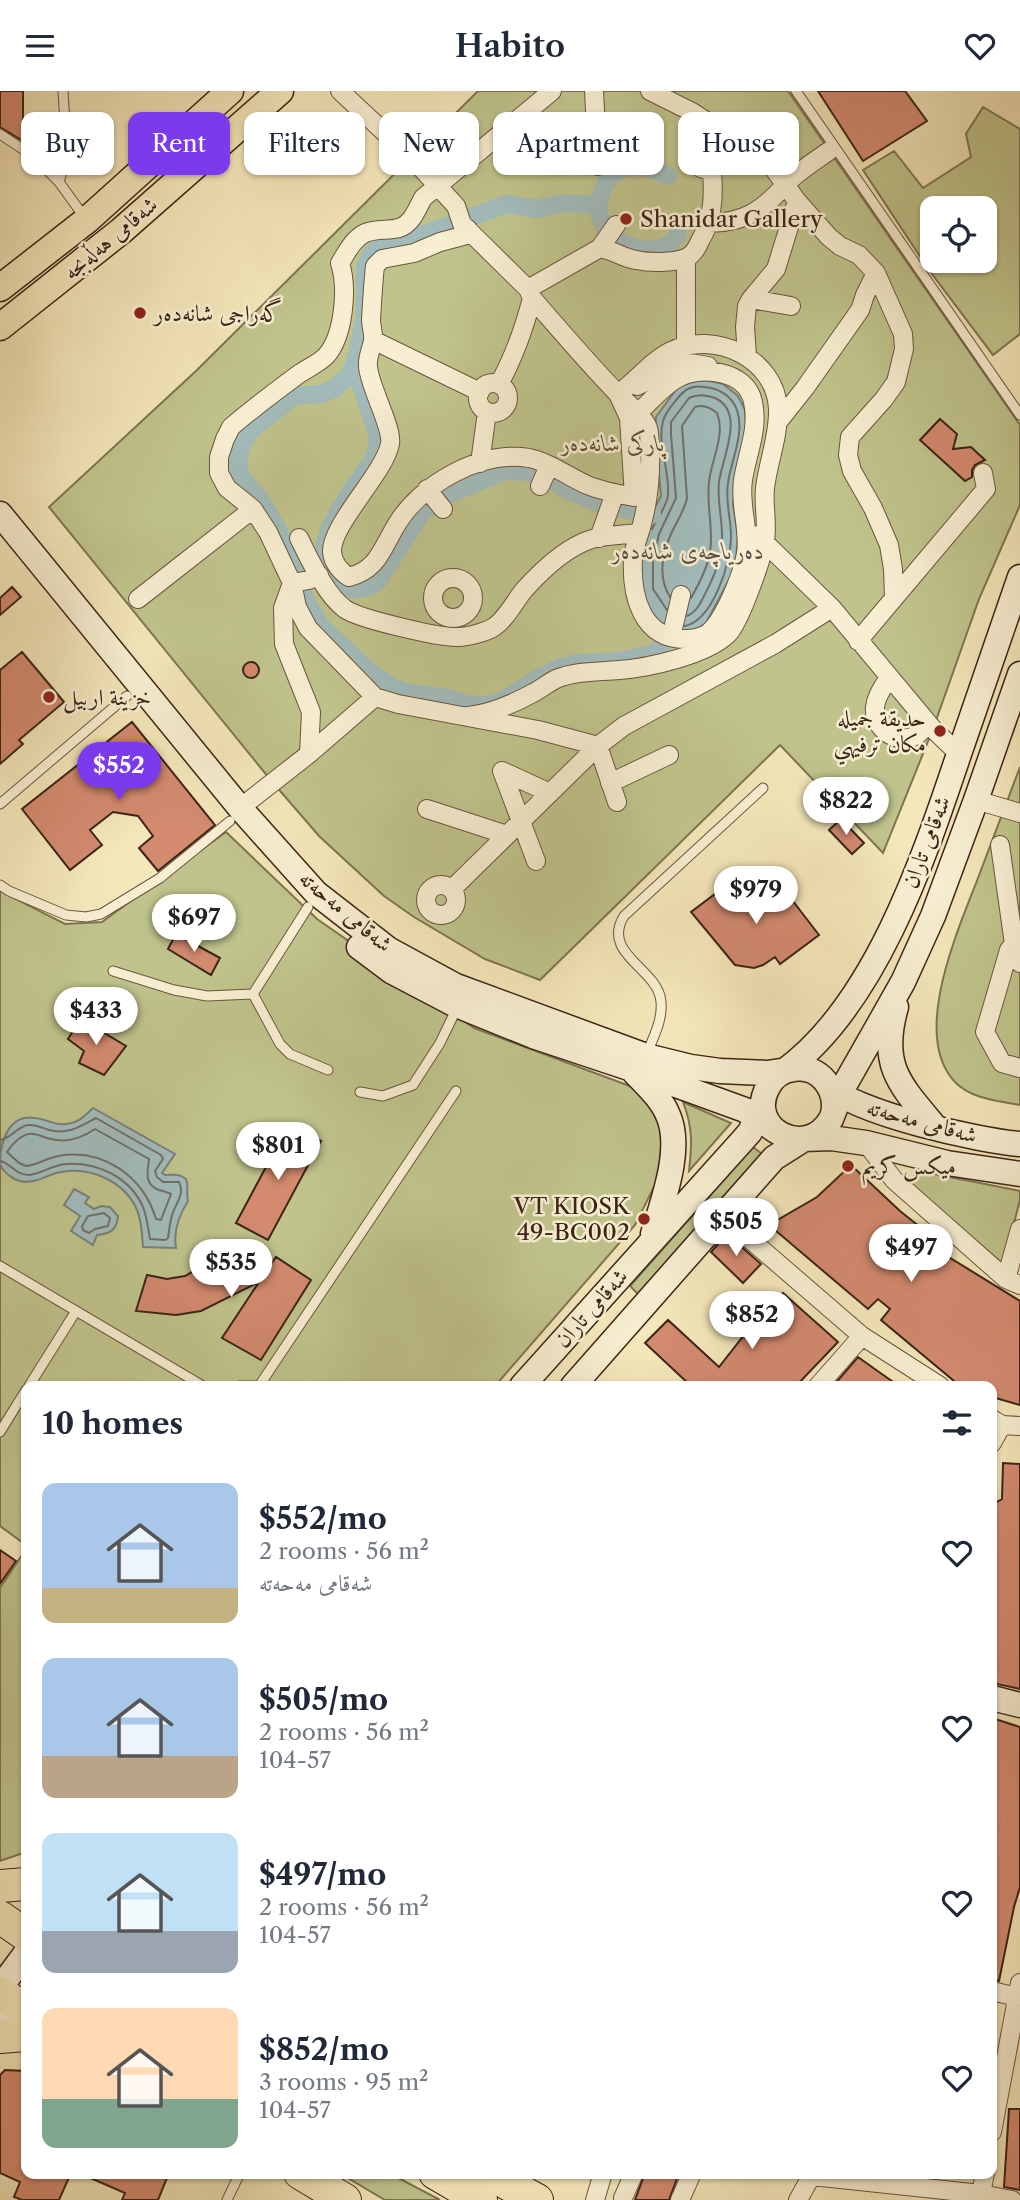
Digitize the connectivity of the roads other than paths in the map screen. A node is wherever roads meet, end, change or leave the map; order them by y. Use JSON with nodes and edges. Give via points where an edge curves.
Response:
{"nodes":[{"id":1,"x":63,"y":91,"type":"edge"},
{"id":2,"x":230,"y":91,"type":"edge"},
{"id":3,"x":280,"y":91,"type":"edge"},
{"id":4,"x":340,"y":91,"type":"edge"},
{"id":5,"x":552,"y":91,"type":"edge"},
{"id":6,"x":594,"y":91,"type":"edge"},
{"id":7,"x":650,"y":91,"type":"edge"},
{"id":8,"x":796,"y":91,"type":"edge"},
{"id":9,"x":595,"y":112,"type":"edge"},
{"id":10,"x":692,"y":112,"type":"edge"},
{"id":11,"x":0,"y":134,"type":"edge"},
{"id":12,"x":829,"y":151,"type":"dead end"},
{"id":13,"x":712,"y":175,"type":"edge"},
{"id":14,"x":779,"y":175,"type":"edge"},
{"id":15,"x":60,"y":182,"type":"junction"},
{"id":16,"x":786,"y":184,"type":"junction"},
{"id":17,"x":438,"y":186,"type":"junction"},
{"id":18,"x":797,"y":201,"type":"junction"},
{"id":19,"x":93,"y":215,"type":"junction"},
{"id":20,"x":709,"y":223,"type":"junction"},
{"id":21,"x":616,"y":225,"type":"dead end"},
{"id":22,"x":465,"y":227,"type":"junction"},
{"id":23,"x":121,"y":230,"type":"junction"},
{"id":24,"x":600,"y":248,"type":"junction"},
{"id":25,"x":687,"y":258,"type":"junction"},
{"id":26,"x":876,"y":272,"type":"junction"},
{"id":27,"x":0,"y":288,"type":"edge"},
{"id":28,"x":530,"y":294,"type":"junction"},
{"id":29,"x":751,"y":299,"type":"junction"},
{"id":30,"x":791,"y":306,"type":"dead end"},
{"id":31,"x":0,"y":327,"type":"edge"},
{"id":32,"x":373,"y":340,"type":"junction"},
{"id":33,"x":687,"y":345,"type":"junction"},
{"id":34,"x":747,"y":356,"type":"junction"},
{"id":35,"x":723,"y":373,"type":"junction"},
{"id":36,"x":499,"y":384,"type":"junction"},
{"id":37,"x":480,"y":392,"type":"junction"},
{"id":38,"x":618,"y":394,"type":"junction"},
{"id":39,"x":487,"y":412,"type":"junction"},
{"id":40,"x":638,"y":413,"type":"junction"},
{"id":41,"x":1020,"y":415,"type":"edge"},
{"id":42,"x":778,"y":422,"type":"junction"},
{"id":43,"x":772,"y":459,"type":"junction"},
{"id":44,"x":480,"y":463,"type":"junction"},
{"id":45,"x":747,"y":463,"type":"junction"},
{"id":46,"x":549,"y":466,"type":"junction"},
{"id":47,"x":982,"y":473,"type":"dead end"},
{"id":48,"x":540,"y":486,"type":"dead end"},
{"id":49,"x":427,"y":489,"type":"junction"},
{"id":50,"x":615,"y":493,"type":"junction"},
{"id":51,"x":253,"y":509,"type":"junction"},
{"id":52,"x":443,"y":509,"type":"dead end"},
{"id":53,"x":0,"y":514,"type":"edge"},
{"id":54,"x":746,"y":526,"type":"junction"},
{"id":55,"x":640,"y":530,"type":"junction"},
{"id":56,"x":299,"y":538,"type":"dead end"},
{"id":57,"x":599,"y":538,"type":"junction"},
{"id":58,"x":0,"y":541,"type":"edge"},
{"id":59,"x":765,"y":541,"type":"junction"},
{"id":60,"x":1020,"y":577,"type":"edge"},
{"id":61,"x":306,"y":579,"type":"junction"},
{"id":62,"x":681,"y":594,"type":"dead end"},
{"id":63,"x":894,"y":597,"type":"junction"},
{"id":64,"x":138,"y":599,"type":"dead end"},
{"id":65,"x":471,"y":607,"type":"dead end"},
{"id":66,"x":832,"y":608,"type":"junction"},
{"id":67,"x":495,"y":627,"type":"junction"},
{"id":68,"x":670,"y":637,"type":"junction"},
{"id":69,"x":858,"y":641,"type":"junction"},
{"id":70,"x":1020,"y":674,"type":"edge"},
{"id":71,"x":889,"y":677,"type":"junction"},
{"id":72,"x":534,"y":693,"type":"junction"},
{"id":73,"x":127,"y":696,"type":"junction"},
{"id":74,"x":375,"y":697,"type":"junction"},
{"id":75,"x":469,"y":716,"type":"junction"},
{"id":76,"x":929,"y":724,"type":"junction"},
{"id":77,"x":538,"y":730,"type":"junction"},
{"id":78,"x":598,"y":746,"type":"junction"},
{"id":79,"x":309,"y":754,"type":"junction"},
{"id":80,"x":959,"y":754,"type":"junction"},
{"id":81,"x":668,"y":755,"type":"dead end"},
{"id":82,"x":610,"y":783,"type":"junction"},
{"id":83,"x":763,"y":788,"type":"dead end"},
{"id":84,"x":550,"y":793,"type":"junction"},
{"id":85,"x":976,"y":800,"type":"junction"},
{"id":86,"x":617,"y":802,"type":"dead end"},
{"id":87,"x":0,"y":804,"type":"edge"},
{"id":88,"x":427,"y":809,"type":"dead end"},
{"id":89,"x":1020,"y":813,"type":"edge"},
{"id":90,"x":235,"y":815,"type":"junction"},
{"id":91,"x":521,"y":821,"type":"junction"},
{"id":92,"x":507,"y":835,"type":"junction"},
{"id":93,"x":1000,"y":845,"type":"dead end"},
{"id":94,"x":536,"y":861,"type":"dead end"},
{"id":95,"x":0,"y":885,"type":"edge"},
{"id":96,"x":452,"y":890,"type":"dead end"},
{"id":97,"x":308,"y":907,"type":"junction"},
{"id":98,"x":1017,"y":944,"type":"edge"},
{"id":99,"x":1020,"y":963,"type":"edge"},
{"id":100,"x":113,"y":971,"type":"dead end"},
{"id":101,"x":903,"y":982,"type":"junction"},
{"id":102,"x":253,"y":994,"type":"junction"},
{"id":103,"x":454,"y":1004,"type":"junction"},
{"id":104,"x":639,"y":1062,"type":"junction"},
{"id":105,"x":1020,"y":1068,"type":"edge"},
{"id":106,"x":328,"y":1070,"type":"dead end"},
{"id":107,"x":785,"y":1072,"type":"junction"},
{"id":108,"x":456,"y":1091,"type":"dead end"},
{"id":109,"x":360,"y":1092,"type":"dead end"},
{"id":110,"x":834,"y":1098,"type":"junction"},
{"id":111,"x":766,"y":1116,"type":"junction"},
{"id":112,"x":936,"y":1128,"type":"junction"},
{"id":113,"x":804,"y":1139,"type":"junction"},
{"id":114,"x":866,"y":1143,"type":"junction"},
{"id":115,"x":1020,"y":1144,"type":"edge"},
{"id":116,"x":1020,"y":1174,"type":"edge"},
{"id":117,"x":723,"y":1216,"type":"junction"},
{"id":118,"x":1020,"y":1229,"type":"edge"},
{"id":119,"x":651,"y":1241,"type":"junction"},
{"id":120,"x":0,"y":1266,"type":"edge"},
{"id":121,"x":1013,"y":1282,"type":"edge"},
{"id":122,"x":76,"y":1311,"type":"junction"},
{"id":123,"x":862,"y":1336,"type":"junction"},
{"id":124,"x":32,"y":1381,"type":"edge"},
{"id":125,"x":195,"y":1381,"type":"edge"},
{"id":126,"x":260,"y":1381,"type":"edge"},
{"id":127,"x":526,"y":1381,"type":"edge"},
{"id":128,"x":577,"y":1381,"type":"edge"},
{"id":129,"x":822,"y":1381,"type":"edge"},
{"id":130,"x":932,"y":1381,"type":"edge"},
{"id":131,"x":21,"y":1399,"type":"edge"},
{"id":132,"x":997,"y":1422,"type":"edge"},
{"id":133,"x":1020,"y":1426,"type":"edge"},
{"id":134,"x":0,"y":1432,"type":"edge"},
{"id":135,"x":997,"y":1699,"type":"edge"},
{"id":136,"x":1020,"y":1705,"type":"edge"},
{"id":137,"x":21,"y":1884,"type":"edge"},
{"id":138,"x":0,"y":1886,"type":"edge"},
{"id":139,"x":0,"y":1917,"type":"edge"},
{"id":140,"x":21,"y":1932,"type":"edge"},
{"id":141,"x":21,"y":1976,"type":"edge"},
{"id":142,"x":1019,"y":1990,"type":"edge"},
{"id":143,"x":997,"y":1991,"type":"edge"},
{"id":144,"x":14,"y":2007,"type":"edge"},
{"id":145,"x":0,"y":2037,"type":"edge"},
{"id":146,"x":997,"y":2106,"type":"edge"},
{"id":147,"x":237,"y":2179,"type":"edge"},
{"id":148,"x":445,"y":2179,"type":"edge"},
{"id":149,"x":499,"y":2179,"type":"edge"},
{"id":150,"x":601,"y":2179,"type":"edge"},
{"id":151,"x":633,"y":2179,"type":"edge"},
{"id":152,"x":689,"y":2179,"type":"edge"},
{"id":153,"x":811,"y":2179,"type":"edge"},
{"id":154,"x":848,"y":2179,"type":"edge"},
{"id":155,"x":984,"y":2179,"type":"edge"},
{"id":156,"x":981,"y":2194,"type":"junction"},
{"id":157,"x":628,"y":2199,"type":"edge"},
{"id":158,"x":227,"y":2200,"type":"edge"},
{"id":159,"x":481,"y":2200,"type":"edge"},
{"id":160,"x":537,"y":2200,"type":"edge"},
{"id":161,"x":595,"y":2200,"type":"edge"},
{"id":162,"x":680,"y":2200,"type":"edge"},
{"id":163,"x":798,"y":2200,"type":"edge"},
{"id":164,"x":1012,"y":2200,"type":"edge"}],
"edges":[{"from":1,"to":15,"type":"lane","via":[[66,156]]},
{"from":2,"to":19,"type":"main road","name":"شەقامی هەڵەبجە"},
{"from":3,"to":23,"type":"main road","name":"شەقامی هەڵەبجە"},
{"from":4,"to":17,"type":"street"},
{"from":5,"to":17,"type":"street"},
{"from":6,"to":9,"type":"street"},
{"from":7,"to":10,"type":"street"},
{"from":8,"to":41,"type":"lane"},
{"from":11,"to":15,"type":"lane"},
{"from":12,"to":16,"type":"street"},
{"from":13,"to":20,"type":"street"},
{"from":14,"to":16,"type":"street"},
{"from":15,"to":19,"type":"lane"},
{"from":16,"to":18,"type":"street"},
{"from":16,"to":20,"type":"street","via":[[748,216]]},
{"from":17,"to":22,"type":"street","via":[[456,206]]},
{"from":17,"to":51,"type":"street","via":[[400,228],[363,234],[350,246],[340,263],[343,300],[337,340],[325,356],[231,427],[219,457],[219,473],[227,488]]},
{"from":18,"to":26,"type":"street","via":[[829,237]]},
{"from":18,"to":29,"type":"street","via":[[776,269]]},
{"from":19,"to":23,"type":"main road"},
{"from":19,"to":27,"type":"main road","name":"شەقامی هەڵەبجە"},
{"from":20,"to":25,"type":"street"},
{"from":21,"to":24,"type":"street"},
{"from":22,"to":28,"type":"street"},
{"from":22,"to":32,"type":"street","via":[[463,236],[382,259],[376,266]]},
{"from":23,"to":31,"type":"main road","name":"شەقامی هەڵەبجە"},
{"from":24,"to":25,"type":"street","via":[[635,260]]},
{"from":24,"to":28,"type":"street"},
{"from":25,"to":33,"type":"street"},
{"from":26,"to":42,"type":"street","via":[[860,310]]},
{"from":26,"to":63,"type":"street","via":[[903,334],[904,349],[896,383],[850,437],[848,455],[889,545]]},
{"from":28,"to":36,"type":"street","via":[[516,349]]},
{"from":28,"to":38,"type":"street"},
{"from":29,"to":30,"type":"street"},
{"from":29,"to":34,"type":"street","via":[[745,327]]},
{"from":32,"to":37,"type":"street"},
{"from":32,"to":49,"type":"street","via":[[368,367],[391,441],[384,461],[336,537],[332,552],[340,572],[349,577],[371,569],[408,509]]},
{"from":33,"to":34,"type":"street","via":[[726,347]]},
{"from":33,"to":38,"type":"street","via":[[669,352]]},
{"from":34,"to":42,"type":"street","via":[[767,376]]},
{"from":35,"to":38,"type":"street","via":[[684,362]]},
{"from":35,"to":40,"type":"street","via":[[697,372],[678,378]]},
{"from":35,"to":45,"type":"street","via":[[740,381],[753,400],[755,428]]},
{"from":36,"to":37,"type":"street","via":[[485,385]]},
{"from":36,"to":39,"type":"street","via":[[508,395],[507,404],[501,411]]},
{"from":37,"to":39,"type":"street","via":[[479,401]]},
{"from":38,"to":40,"type":"street"},
{"from":38,"to":50,"type":"street","via":[[629,418],[634,498]]},
{"from":39,"to":44,"type":"street"},
{"from":40,"to":55,"type":"street","via":[[648,429],[650,477]]},
{"from":42,"to":43,"type":"street"},
{"from":43,"to":45,"type":"street","via":[[767,453],[768,419],[753,461]]},
{"from":43,"to":59,"type":"street","via":[[765,495]]},
{"from":44,"to":46,"type":"street","via":[[527,458]]},
{"from":44,"to":49,"type":"street"},
{"from":45,"to":54,"type":"street","via":[[742,496]]},
{"from":46,"to":48,"type":"street"},
{"from":46,"to":50,"type":"street"},
{"from":47,"to":63,"type":"street","via":[[986,489]]},
{"from":49,"to":52,"type":"street"},
{"from":50,"to":57,"type":"street"},
{"from":51,"to":61,"type":"street"},
{"from":51,"to":64,"type":"street"},
{"from":53,"to":90,"type":"main road","name":"شەقامی مەحەتە"},
{"from":54,"to":59,"type":"street"},
{"from":54,"to":68,"type":"street","via":[[746,553],[713,628],[690,639]]},
{"from":55,"to":57,"type":"street"},
{"from":55,"to":68,"type":"street","via":[[633,559],[639,608],[651,628]]},
{"from":56,"to":61,"type":"street"},
{"from":57,"to":67,"type":"street","via":[[573,547],[549,565]]},
{"from":58,"to":73,"type":"main road","name":"شەقامی مەحەتە"},
{"from":59,"to":66,"type":"street"},
{"from":59,"to":72,"type":"street","via":[[729,633],[688,657],[572,675]]},
{"from":60,"to":80,"type":"main road","name":"شەقامی تاران"},
{"from":61,"to":67,"type":"street","via":[[346,609],[367,618],[458,637]]},
{"from":61,"to":74,"type":"street","via":[[297,607],[308,628]]},
{"from":61,"to":79,"type":"street","via":[[283,608],[283,633],[311,712]]},
{"from":62,"to":68,"type":"street"},
{"from":63,"to":69,"type":"street"},
{"from":65,"to":67,"type":"street"},
{"from":66,"to":69,"type":"street"},
{"from":66,"to":78,"type":"street","via":[[624,726]]},
{"from":69,"to":71,"type":"street"},
{"from":70,"to":85,"type":"main road","name":"شەقامی تاران"},
{"from":71,"to":76,"type":"street"},
{"from":71,"to":76,"type":"street","via":[[875,708],[883,731],[910,737]]},
{"from":72,"to":75,"type":"street","via":[[491,713]]},
{"from":72,"to":77,"type":"street"},
{"from":73,"to":87,"type":"lane"},
{"from":73,"to":90,"type":"main road","name":"شەقامی مەحەتە"},
{"from":74,"to":75,"type":"street"},
{"from":74,"to":79,"type":"street"},
{"from":75,"to":77,"type":"street"},
{"from":76,"to":80,"type":"street"},
{"from":77,"to":78,"type":"street"},
{"from":78,"to":82,"type":"street"},
{"from":78,"to":84,"type":"street"},
{"from":79,"to":90,"type":"street"},
{"from":80,"to":107,"type":"main road","name":"شەقامی تاران","via":[[883,946],[844,1009]]},
{"from":81,"to":82,"type":"street"},
{"from":82,"to":86,"type":"street"},
{"from":83,"to":104,"type":"lane","via":[[621,922],[618,936],[623,949],[661,998],[658,1026]]},
{"from":84,"to":91,"type":"street"},
{"from":84,"to":91,"type":"street","via":[[502,771]]},
{"from":85,"to":89,"type":"street"},
{"from":85,"to":101,"type":"main road","name":"شەقامی تاران"},
{"from":88,"to":92,"type":"street"},
{"from":90,"to":95,"type":"lane","via":[[160,878],[101,914],[66,915]]},
{"from":90,"to":97,"type":"main road","name":"شەقامی مەحەتە"},
{"from":90,"to":104,"type":"main road","name":"شەقامی مەحەتە","via":[[316,893],[388,949],[456,986]]},
{"from":91,"to":92,"type":"street"},
{"from":91,"to":94,"type":"street"},
{"from":92,"to":96,"type":"street"},
{"from":93,"to":98,"type":"street"},
{"from":97,"to":102,"type":"lane"},
{"from":97,"to":103,"type":"main road","name":"شەقامی مەحەتە","via":[[391,971]]},
{"from":98,"to":99,"type":"street"},
{"from":98,"to":105,"type":"street","via":[[1009,950],[985,1032],[1002,1063]]},
{"from":100,"to":102,"type":"lane","via":[[207,996]]},
{"from":101,"to":110,"type":"main road","name":"شەقامی تاران"},
{"from":101,"to":112,"type":"main road","via":[[892,1019],[891,1064],[897,1079]]},
{"from":102,"to":106,"type":"lane","via":[[280,1044],[290,1054]]},
{"from":103,"to":104,"type":"main road","name":"شەقامی مەحەتە","via":[[533,1036]]},
{"from":103,"to":109,"type":"lane","via":[[440,1042],[413,1085],[383,1096]]},
{"from":104,"to":107,"type":"main road","name":"شەقامی مەحەتە"},
{"from":104,"to":111,"type":"main road","name":"شەقامی مەحەتە"},
{"from":104,"to":119,"type":"main road","via":[[670,1117],[673,1139],[671,1173]]},
{"from":107,"to":110,"type":"main road","via":[[806,1069],[817,1073]]},
{"from":107,"to":111,"type":"main road","via":[[769,1084]]},
{"from":108,"to":126,"type":"lane"},
{"from":110,"to":112,"type":"main road","name":"شەقامی مەحەتە"},
{"from":110,"to":113,"type":"main road","via":[[828,1124]]},
{"from":111,"to":113,"type":"main road","via":[[786,1137]]},
{"from":111,"to":119,"type":"main road","name":"شەقامی تاران"},
{"from":112,"to":115,"type":"main road","name":"شەقامی مەحەتە"},
{"from":113,"to":114,"type":"main road","name":"شەقامی مەحەتە"},
{"from":113,"to":117,"type":"main road","name":"شەقامی تاران","via":[[774,1158]]},
{"from":114,"to":116,"type":"main road","name":"شەقامی مەحەتە","via":[[947,1163]]},
{"from":114,"to":121,"type":"street","via":[[894,1180]]},
{"from":117,"to":123,"type":"street"},
{"from":117,"to":128,"type":"main road","name":"شەقامی تاران"},
{"from":118,"to":121,"type":"street"},
{"from":119,"to":127,"type":"main road","name":"شەقامی تاران"},
{"from":120,"to":122,"type":"lane"},
{"from":122,"to":124,"type":"lane"},
{"from":122,"to":125,"type":"lane"},
{"from":123,"to":129,"type":"street"},
{"from":123,"to":130,"type":"street"},
{"from":131,"to":134,"type":"lane"},
{"from":132,"to":133,"type":"street"},
{"from":135,"to":136,"type":"main road"},
{"from":137,"to":138,"type":"highway"},
{"from":139,"to":140,"type":"highway"},
{"from":141,"to":144,"type":"main road"},
{"from":142,"to":143,"type":"street"},
{"from":142,"to":146,"type":"street"},
{"from":144,"to":145,"type":"highway"},
{"from":147,"to":158,"type":"lane"},
{"from":148,"to":159,"type":"highway"},
{"from":149,"to":160,"type":"highway"},
{"from":150,"to":161,"type":"street"},
{"from":151,"to":157,"type":"street"},
{"from":152,"to":162,"type":"street"},
{"from":153,"to":163,"type":"street"},
{"from":154,"to":156,"type":"street"},
{"from":155,"to":156,"type":"street"},
{"from":156,"to":164,"type":"street"}]}
